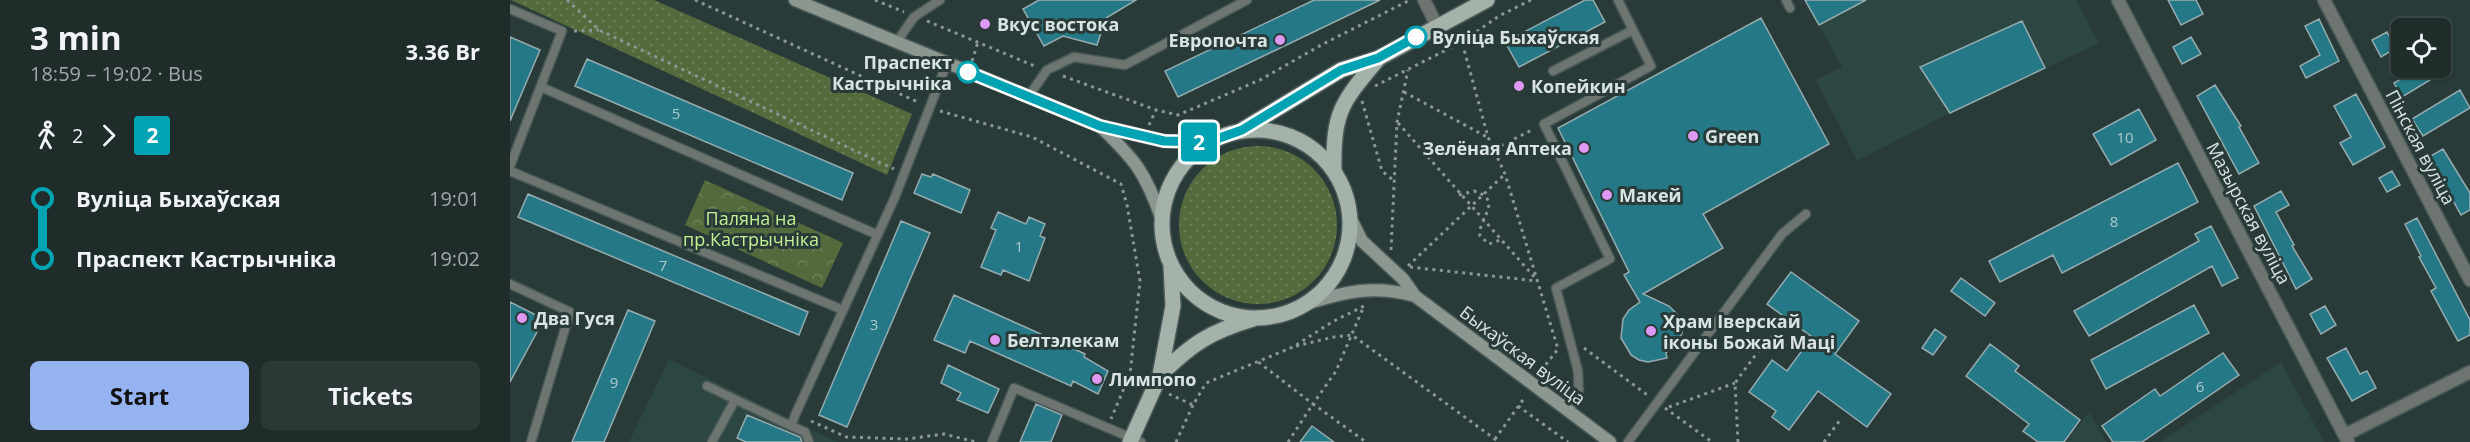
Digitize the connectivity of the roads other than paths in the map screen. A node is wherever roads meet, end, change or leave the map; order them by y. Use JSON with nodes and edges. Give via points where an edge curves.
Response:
{"nodes":[{"id":1,"x":795,"y":0,"type":"edge"},
{"id":2,"x":940,"y":0,"type":"edge"},
{"id":3,"x":1247,"y":0,"type":"edge"},
{"id":4,"x":1424,"y":0,"type":"edge"},
{"id":5,"x":1487,"y":0,"type":"edge"},
{"id":6,"x":1618,"y":0,"type":"edge"},
{"id":7,"x":2118,"y":0,"type":"edge"},
{"id":8,"x":2324,"y":0,"type":"edge"},
{"id":9,"x":510,"y":9,"type":"edge"},
{"id":10,"x":1437,"y":26,"type":"junction"},
{"id":11,"x":1633,"y":30,"type":"junction"},
{"id":12,"x":896,"y":44,"type":"junction"},
{"id":13,"x":1378,"y":58,"type":"junction"},
{"id":14,"x":947,"y":63,"type":"junction"},
{"id":15,"x":1553,"y":71,"type":"dead end"},
{"id":16,"x":541,"y":87,"type":"junction"},
{"id":17,"x":1028,"y":97,"type":"junction"},
{"id":18,"x":1100,"y":126,"type":"junction"},
{"id":19,"x":1242,"y":130,"type":"junction"},
{"id":20,"x":1208,"y":142,"type":"junction"},
{"id":21,"x":510,"y":169,"type":"edge"},
{"id":22,"x":1334,"y":171,"type":"junction"},
{"id":23,"x":1806,"y":214,"type":"dead end"},
{"id":24,"x":1161,"y":217,"type":"junction"},
{"id":25,"x":1350,"y":217,"type":"junction"},
{"id":26,"x":878,"y":235,"type":"junction"},
{"id":27,"x":1171,"y":266,"type":"junction"},
{"id":28,"x":2470,"y":280,"type":"edge"},
{"id":29,"x":510,"y":284,"type":"edge"},
{"id":30,"x":1415,"y":296,"type":"junction"},
{"id":31,"x":1306,"y":304,"type":"junction"},
{"id":32,"x":843,"y":309,"type":"junction"},
{"id":33,"x":1255,"y":318,"type":"junction"},
{"id":34,"x":2470,"y":372,"type":"edge"},
{"id":35,"x":1160,"y":375,"type":"junction"},
{"id":36,"x":707,"y":386,"type":"dead end"},
{"id":37,"x":735,"y":400,"type":"junction"},
{"id":38,"x":1568,"y":411,"type":"junction"},
{"id":39,"x":791,"y":426,"type":"junction"},
{"id":40,"x":2347,"y":439,"type":"edge"},
{"id":41,"x":1135,"y":440,"type":"edge"},
{"id":42,"x":531,"y":442,"type":"edge"},
{"id":43,"x":712,"y":442,"type":"edge"},
{"id":44,"x":809,"y":442,"type":"edge"},
{"id":45,"x":992,"y":442,"type":"edge"},
{"id":46,"x":1610,"y":442,"type":"edge"},
{"id":47,"x":1628,"y":442,"type":"edge"}],
"edges":[{"from":1,"to":12,"type":"main road"},
{"from":2,"to":12,"type":"lane","via":[[914,16]]},
{"from":3,"to":17,"type":"lane","via":[[1125,65],[1074,57],[1047,70]]},
{"from":4,"to":10,"type":"street"},
{"from":5,"to":10,"type":"main road"},
{"from":6,"to":11,"type":"lane"},
{"from":7,"to":40,"type":"street","name":"Мазырская вуліца"},
{"from":8,"to":28,"type":"street","name":"Пінская вуліца"},
{"from":9,"to":16,"type":"lane","via":[[562,31]]},
{"from":10,"to":13,"type":"main road"},
{"from":11,"to":15,"type":"lane"},
{"from":11,"to":38,"type":"lane","via":[[1651,66],[1544,124],[1610,259],[1556,288],[1578,371],[1579,396]]},
{"from":12,"to":14,"type":"main road"},
{"from":13,"to":19,"type":"main road","via":[[1341,70]]},
{"from":13,"to":22,"type":"main road","via":[[1341,107],[1335,130]]},
{"from":14,"to":17,"type":"main road"},
{"from":14,"to":26,"type":"lane"},
{"from":16,"to":21,"type":"lane"},
{"from":16,"to":26,"type":"lane"},
{"from":17,"to":18,"type":"main road"},
{"from":18,"to":20,"type":"main road","via":[[1164,141]]},
{"from":18,"to":24,"type":"main road","via":[[1133,159],[1149,183]]},
{"from":19,"to":20,"type":"main road"},
{"from":19,"to":22,"type":"main road","via":[[1277,132],[1309,146]]},
{"from":20,"to":24,"type":"main road","via":[[1184,162],[1168,188]]},
{"from":21,"to":32,"type":"lane"},
{"from":22,"to":25,"type":"main road","via":[[1345,193]]},
{"from":23,"to":47,"type":"lane","via":[[1782,234]]},
{"from":24,"to":27,"type":"main road","via":[[1163,242]]},
{"from":25,"to":30,"type":"main road","name":"Быхаўская вуліца","via":[[1362,241],[1403,279]]},
{"from":25,"to":31,"type":"main road","via":[[1346,250],[1331,281]]},
{"from":26,"to":32,"type":"lane"},
{"from":27,"to":33,"type":"main road","via":[[1192,293],[1221,312]]},
{"from":27,"to":35,"type":"main road","via":[[1173,306]]},
{"from":29,"to":42,"type":"lane","via":[[570,312]]},
{"from":30,"to":31,"type":"main road","name":"Быхаўская вуліца","via":[[1392,290],[1354,291]]},
{"from":30,"to":38,"type":"main road","name":"Быхаўская вуліца"},
{"from":31,"to":33,"type":"main road","via":[[1281,315]]},
{"from":32,"to":39,"type":"lane"},
{"from":33,"to":35,"type":"main road","via":[[1222,328],[1188,348]]},
{"from":34,"to":40,"type":"street"},
{"from":35,"to":41,"type":"main road"},
{"from":36,"to":37,"type":"lane"},
{"from":37,"to":39,"type":"lane"},
{"from":37,"to":43,"type":"lane"},
{"from":38,"to":46,"type":"main road","name":"Быхаўская вуліца"},
{"from":39,"to":44,"type":"lane","via":[[805,432]]},
{"from":41,"to":45,"type":"lane","via":[[1014,388]]}]}
